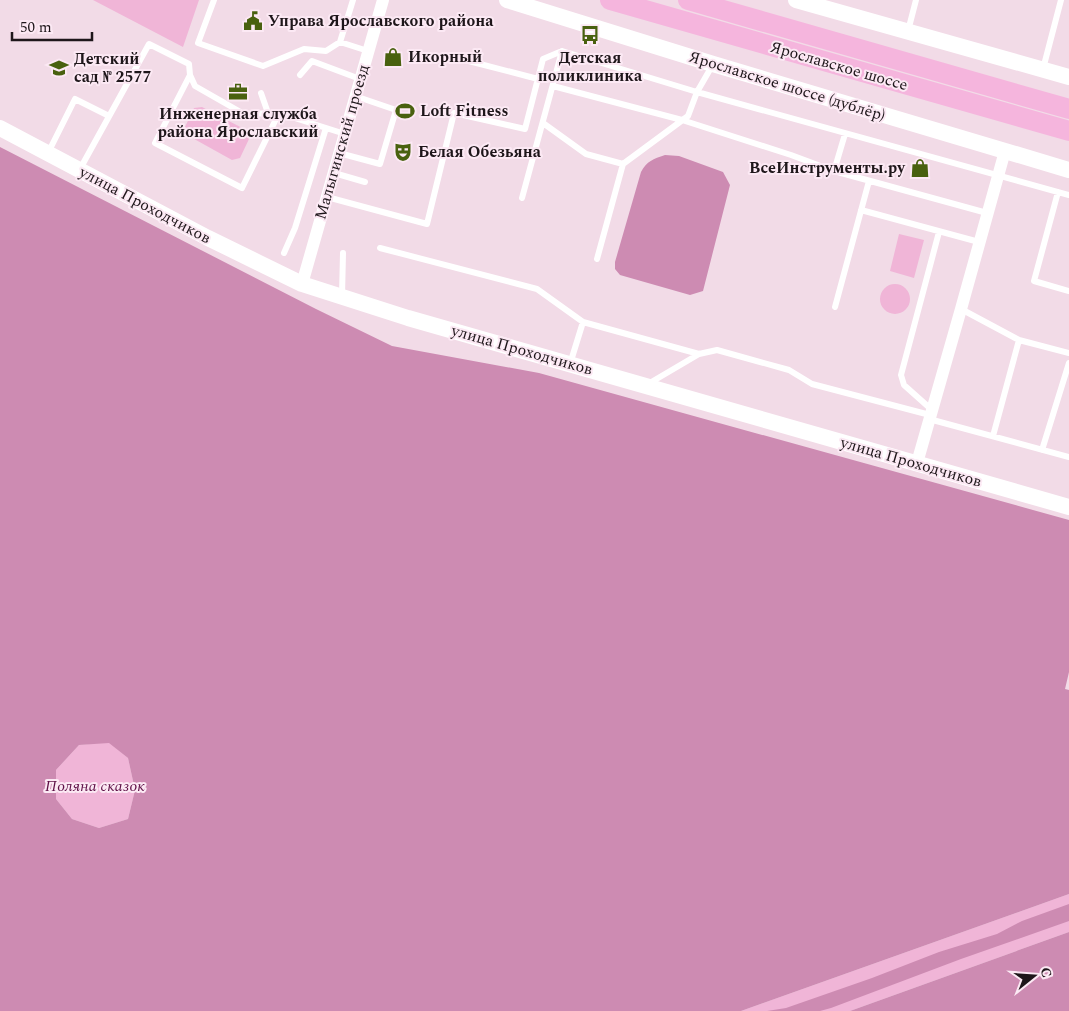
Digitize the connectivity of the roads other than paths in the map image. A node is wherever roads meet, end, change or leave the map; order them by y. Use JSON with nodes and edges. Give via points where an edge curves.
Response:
{"nodes":[{"id":1,"x":214,"y":0,"type":"edge"},
{"id":2,"x":353,"y":0,"type":"edge"},
{"id":3,"x":383,"y":0,"type":"edge"},
{"id":4,"x":507,"y":0,"type":"edge"},
{"id":5,"x":610,"y":0,"type":"edge"},
{"id":6,"x":688,"y":0,"type":"edge"},
{"id":7,"x":796,"y":0,"type":"edge"},
{"id":8,"x":916,"y":0,"type":"edge"},
{"id":9,"x":1061,"y":1,"type":"edge"},
{"id":10,"x":1069,"y":5,"type":"edge"},
{"id":11,"x":908,"y":32,"type":"junction"},
{"id":12,"x":340,"y":42,"type":"junction"},
{"id":13,"x":368,"y":51,"type":"junction"},
{"id":14,"x":562,"y":51,"type":"junction"},
{"id":15,"x":457,"y":58,"type":"dead end"},
{"id":16,"x":713,"y":64,"type":"junction"},
{"id":17,"x":1042,"y":70,"type":"junction"},
{"id":18,"x":190,"y":75,"type":"junction"},
{"id":19,"x":300,"y":75,"type":"dead end"},
{"id":20,"x":1069,"y":78,"type":"edge"},
{"id":21,"x":360,"y":79,"type":"junction"},
{"id":22,"x":538,"y":79,"type":"junction"},
{"id":23,"x":553,"y":86,"type":"junction"},
{"id":24,"x":697,"y":92,"type":"junction"},
{"id":25,"x":261,"y":93,"type":"dead end"},
{"id":26,"x":355,"y":96,"type":"junction"},
{"id":27,"x":1069,"y":109,"type":"edge"},
{"id":28,"x":268,"y":113,"type":"junction"},
{"id":29,"x":279,"y":113,"type":"junction"},
{"id":30,"x":109,"y":116,"type":"junction"},
{"id":31,"x":682,"y":120,"type":"junction"},
{"id":32,"x":543,"y":124,"type":"junction"},
{"id":33,"x":0,"y":128,"type":"edge"},
{"id":34,"x":326,"y":128,"type":"junction"},
{"id":35,"x":1069,"y":131,"type":"edge"},
{"id":36,"x":345,"y":134,"type":"junction"},
{"id":37,"x":845,"y":134,"type":"junction"},
{"id":38,"x":1005,"y":151,"type":"junction"},
{"id":39,"x":48,"y":153,"type":"junction"},
{"id":40,"x":339,"y":153,"type":"junction"},
{"id":41,"x":623,"y":164,"type":"junction"},
{"id":42,"x":80,"y":170,"type":"junction"},
{"id":43,"x":1069,"y":170,"type":"edge"},
{"id":44,"x":834,"y":171,"type":"junction"},
{"id":45,"x":334,"y":173,"type":"junction"},
{"id":46,"x":998,"y":174,"type":"junction"},
{"id":47,"x":869,"y":181,"type":"junction"},
{"id":48,"x":365,"y":182,"type":"dead end"},
{"id":49,"x":1058,"y":192,"type":"junction"},
{"id":50,"x":1069,"y":195,"type":"edge"},
{"id":51,"x":327,"y":197,"type":"junction"},
{"id":52,"x":522,"y":198,"type":"dead end"},
{"id":53,"x":861,"y":210,"type":"junction"},
{"id":54,"x":987,"y":213,"type":"junction"},
{"id":55,"x":939,"y":232,"type":"junction"},
{"id":56,"x":979,"y":242,"type":"junction"},
{"id":57,"x":380,"y":248,"type":"dead end"},
{"id":58,"x":284,"y":253,"type":"dead end"},
{"id":59,"x":343,"y":253,"type":"dead end"},
{"id":60,"x":597,"y":259,"type":"dead end"},
{"id":61,"x":302,"y":284,"type":"junction"},
{"id":62,"x":1069,"y":291,"type":"edge"},
{"id":63,"x":342,"y":298,"type":"junction"},
{"id":64,"x":835,"y":307,"type":"dead end"},
{"id":65,"x":961,"y":310,"type":"junction"},
{"id":66,"x":583,"y":322,"type":"junction"},
{"id":67,"x":1019,"y":340,"type":"junction"},
{"id":68,"x":1069,"y":353,"type":"edge"},
{"id":69,"x":698,"y":354,"type":"junction"},
{"id":70,"x":1069,"y":363,"type":"edge"},
{"id":71,"x":570,"y":364,"type":"junction"},
{"id":72,"x":646,"y":386,"type":"junction"},
{"id":73,"x":930,"y":414,"type":"junction"},
{"id":74,"x":993,"y":436,"type":"junction"},
{"id":75,"x":1042,"y":450,"type":"junction"},
{"id":76,"x":1069,"y":457,"type":"edge"},
{"id":77,"x":916,"y":464,"type":"junction"},
{"id":78,"x":1069,"y":507,"type":"edge"}],
"edges":[{"from":1,"to":12,"type":"lane","via":[[198,43],[263,66],[304,49],[326,51]]},
{"from":2,"to":12,"type":"lane"},
{"from":3,"to":13,"type":"street","name":"Малыгинский проезд"},
{"from":4,"to":16,"type":"street","name":"Ярославское шоссе (дублёр)"},
{"from":5,"to":35,"type":"main road","name":"Ярославское шоссе"},
{"from":6,"to":27,"type":"main road","name":"Ярославское шоссе"},
{"from":7,"to":11,"type":"street"},
{"from":8,"to":11,"type":"lane"},
{"from":9,"to":10,"type":"lane"},
{"from":9,"to":17,"type":"lane"},
{"from":11,"to":17,"type":"street"},
{"from":12,"to":13,"type":"lane"},
{"from":13,"to":21,"type":"street","name":"Малыгинский проезд"},
{"from":14,"to":22,"type":"lane","via":[[543,60]]},
{"from":14,"to":23,"type":"lane"},
{"from":14,"to":24,"type":"lane"},
{"from":15,"to":22,"type":"lane"},
{"from":16,"to":24,"type":"lane"},
{"from":16,"to":38,"type":"street","name":"Ярославское шоссе (дублёр)"},
{"from":17,"to":20,"type":"street"},
{"from":18,"to":28,"type":"lane","via":[[195,86],[244,114]]},
{"from":18,"to":29,"type":"lane","via":[[155,143],[242,188]]},
{"from":18,"to":30,"type":"lane","via":[[189,64],[149,44]]},
{"from":19,"to":21,"type":"lane","via":[[312,61]]},
{"from":21,"to":26,"type":"street","name":"Малыгинский проезд"},
{"from":22,"to":51,"type":"lane","via":[[525,129],[454,113],[426,224]]},
{"from":23,"to":31,"type":"lane"},
{"from":23,"to":32,"type":"lane"},
{"from":24,"to":31,"type":"lane","via":[[688,116]]},
{"from":24,"to":37,"type":"lane"},
{"from":25,"to":28,"type":"lane"},
{"from":26,"to":36,"type":"street","name":"Малыгинский проезд"},
{"from":26,"to":40,"type":"lane","via":[[396,110],[380,164]]},
{"from":28,"to":29,"type":"lane"},
{"from":29,"to":34,"type":"lane"},
{"from":30,"to":39,"type":"lane","via":[[75,99]]},
{"from":30,"to":42,"type":"lane"},
{"from":31,"to":41,"type":"lane"},
{"from":31,"to":44,"type":"lane"},
{"from":32,"to":41,"type":"lane","via":[[586,154]]},
{"from":32,"to":52,"type":"lane"},
{"from":33,"to":39,"type":"street","name":"улица Проходчиков"},
{"from":34,"to":36,"type":"lane"},
{"from":34,"to":58,"type":"lane"},
{"from":36,"to":40,"type":"street","name":"Малыгинский проезд"},
{"from":37,"to":44,"type":"lane"},
{"from":37,"to":46,"type":"lane"},
{"from":38,"to":43,"type":"street","name":"Ярославское шоссе (дублёр)"},
{"from":38,"to":46,"type":"street"},
{"from":39,"to":42,"type":"street","name":"улица Проходчиков"},
{"from":40,"to":45,"type":"street","name":"Малыгинский проезд"},
{"from":41,"to":60,"type":"lane"},
{"from":42,"to":61,"type":"street","name":"улица Проходчиков"},
{"from":44,"to":47,"type":"lane"},
{"from":45,"to":48,"type":"lane"},
{"from":45,"to":51,"type":"street","name":"Малыгинский проезд"},
{"from":46,"to":49,"type":"lane"},
{"from":46,"to":54,"type":"street"},
{"from":47,"to":53,"type":"lane"},
{"from":47,"to":54,"type":"lane"},
{"from":49,"to":50,"type":"lane"},
{"from":49,"to":62,"type":"lane","via":[[1034,281]]},
{"from":51,"to":61,"type":"street","name":"Малыгинский проезд"},
{"from":53,"to":55,"type":"lane"},
{"from":53,"to":64,"type":"lane"},
{"from":54,"to":56,"type":"street"},
{"from":55,"to":56,"type":"lane"},
{"from":55,"to":73,"type":"lane","via":[[901,375],[904,385]]},
{"from":56,"to":65,"type":"street"},
{"from":57,"to":66,"type":"lane","via":[[537,289]]},
{"from":59,"to":63,"type":"lane"},
{"from":61,"to":63,"type":"street","name":"улица Проходчиков"},
{"from":63,"to":71,"type":"street","name":"улица Проходчиков"},
{"from":65,"to":67,"type":"lane"},
{"from":65,"to":73,"type":"street"},
{"from":66,"to":69,"type":"lane"},
{"from":66,"to":71,"type":"lane"},
{"from":67,"to":68,"type":"lane"},
{"from":67,"to":74,"type":"lane"},
{"from":69,"to":72,"type":"lane"},
{"from":69,"to":73,"type":"lane","via":[[717,350],[789,370],[812,384]]},
{"from":70,"to":75,"type":"lane"},
{"from":71,"to":72,"type":"street","name":"улица Проходчиков"},
{"from":72,"to":77,"type":"street","name":"улица Проходчиков"},
{"from":73,"to":74,"type":"lane"},
{"from":73,"to":77,"type":"street"},
{"from":74,"to":75,"type":"lane"},
{"from":75,"to":76,"type":"lane"},
{"from":77,"to":78,"type":"street","name":"улица Проходчиков"}]}
